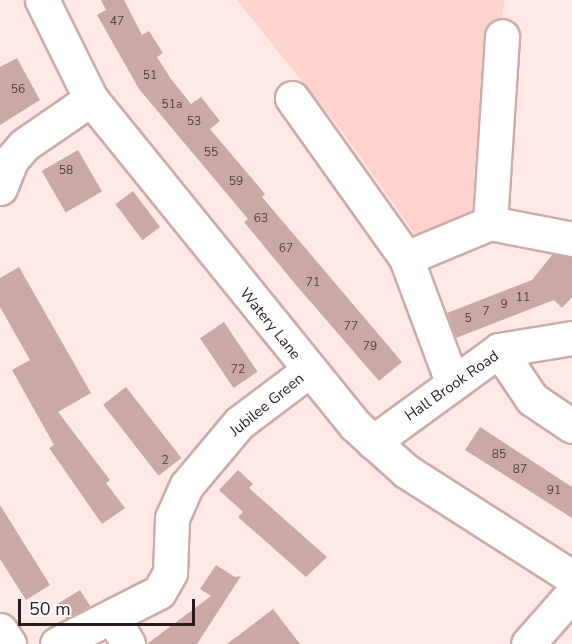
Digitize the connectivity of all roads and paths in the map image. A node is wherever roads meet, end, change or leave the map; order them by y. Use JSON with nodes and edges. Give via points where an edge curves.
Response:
{"nodes":[{"id":1,"x":42,"y":0,"type":"edge"},
{"id":2,"x":502,"y":36,"type":"dead end"},
{"id":3,"x":292,"y":98,"type":"dead end"},
{"id":4,"x":91,"y":99,"type":"junction"},
{"id":5,"x":0,"y":188,"type":"edge"},
{"id":6,"x":490,"y":223,"type":"junction"},
{"id":7,"x":572,"y":239,"type":"edge"},
{"id":8,"x":406,"y":258,"type":"junction"},
{"id":9,"x":572,"y":338,"type":"edge"},
{"id":10,"x":499,"y":350,"type":"junction"},
{"id":11,"x":308,"y":371,"type":"junction"},
{"id":12,"x":452,"y":382,"type":"junction"},
{"id":13,"x":572,"y":426,"type":"edge"},
{"id":14,"x":373,"y":442,"type":"junction"},
{"id":15,"x":572,"y":577,"type":"edge"},
{"id":16,"x":572,"y":594,"type":"edge"},
{"id":17,"x":112,"y":616,"type":"junction"},
{"id":18,"x":0,"y":630,"type":"edge"},
{"id":19,"x":9,"y":644,"type":"edge"},
{"id":20,"x":57,"y":644,"type":"edge"},
{"id":21,"x":128,"y":644,"type":"edge"},
{"id":22,"x":528,"y":644,"type":"edge"}],
"edges":[{"from":1,"to":4,"type":"street","name":"Watery Lane"},
{"from":2,"to":6,"type":"street"},
{"from":3,"to":8,"type":"street"},
{"from":4,"to":5,"type":"street","via":[[24,145],[12,159]]},
{"from":4,"to":11,"type":"street","name":"Watery Lane"},
{"from":6,"to":7,"type":"street"},
{"from":6,"to":8,"type":"street"},
{"from":8,"to":12,"type":"street"},
{"from":9,"to":10,"type":"street","name":"Hall Brook Road"},
{"from":10,"to":12,"type":"street","name":"Hall Brook Road"},
{"from":10,"to":13,"type":"street","via":[[532,399]]},
{"from":11,"to":14,"type":"street","name":"Watery Lane"},
{"from":11,"to":17,"type":"street","name":"Jubilee Green","via":[[239,423],[207,458],[187,485],[172,518],[172,559],[166,585]]},
{"from":12,"to":14,"type":"street","name":"Hall Brook Road"},
{"from":14,"to":15,"type":"street","name":"Watery Lane","via":[[406,471]]},
{"from":16,"to":22,"type":"street"},
{"from":17,"to":20,"type":"street","name":"Jubilee Green"},
{"from":17,"to":21,"type":"street"},
{"from":18,"to":19,"type":"street"}]}
